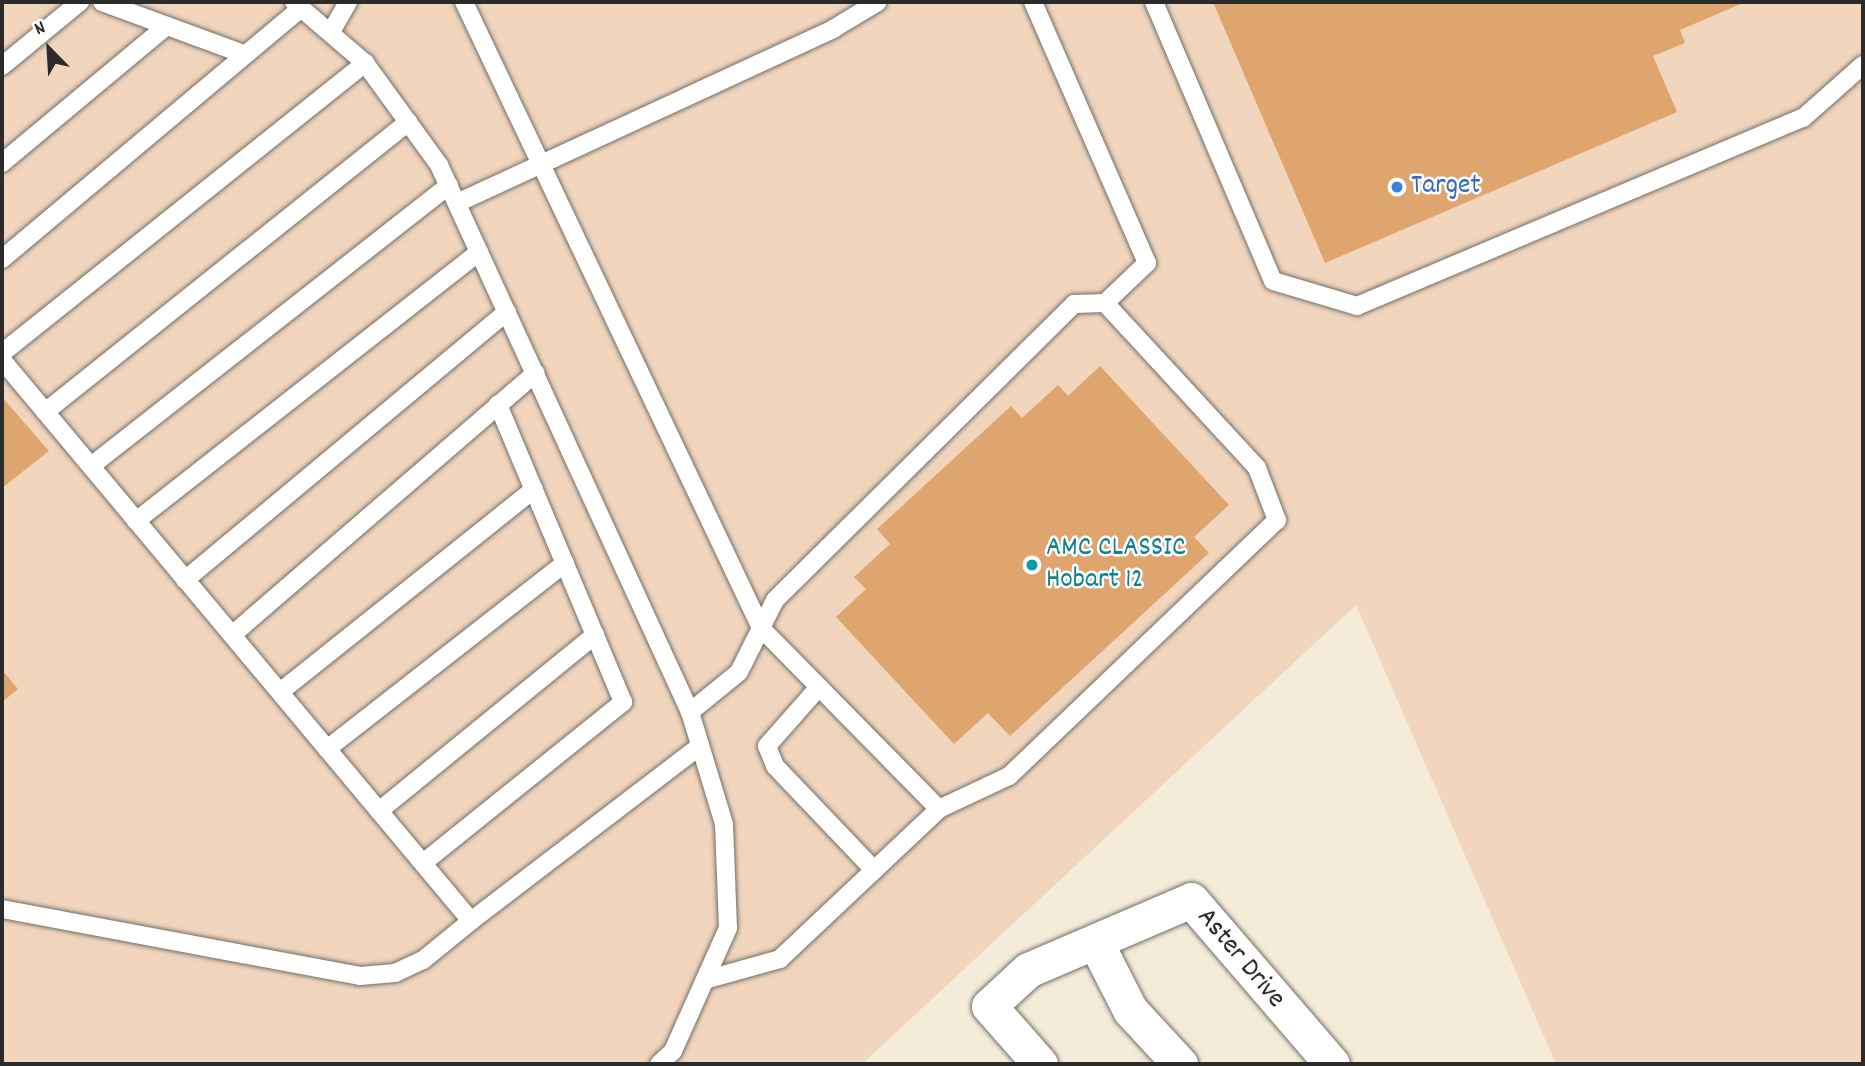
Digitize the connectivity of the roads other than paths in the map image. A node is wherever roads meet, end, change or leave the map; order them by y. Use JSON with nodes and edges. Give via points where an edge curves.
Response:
{"nodes":[{"id":1,"x":80,"y":2,"type":"edge"},
{"id":2,"x":102,"y":2,"type":"edge"},
{"id":3,"x":348,"y":2,"type":"edge"},
{"id":4,"x":464,"y":2,"type":"edge"},
{"id":5,"x":878,"y":2,"type":"edge"},
{"id":6,"x":1033,"y":2,"type":"edge"},
{"id":7,"x":1154,"y":2,"type":"edge"},
{"id":8,"x":298,"y":5,"type":"edge"},
{"id":9,"x":165,"y":27,"type":"junction"},
{"id":10,"x":332,"y":30,"type":"junction"},
{"id":11,"x":243,"y":54,"type":"junction"},
{"id":12,"x":365,"y":63,"type":"junction"},
{"id":13,"x":1863,"y":65,"type":"edge"},
{"id":14,"x":2,"y":66,"type":"edge"},
{"id":15,"x":408,"y":122,"type":"junction"},
{"id":16,"x":545,"y":162,"type":"junction"},
{"id":17,"x":2,"y":163,"type":"edge"},
{"id":18,"x":449,"y":185,"type":"junction"},
{"id":19,"x":457,"y":203,"type":"junction"},
{"id":20,"x":479,"y":252,"type":"junction"},
{"id":21,"x":2,"y":259,"type":"edge"},
{"id":22,"x":1105,"y":303,"type":"junction"},
{"id":23,"x":507,"y":312,"type":"junction"},
{"id":24,"x":2,"y":353,"type":"edge"},
{"id":25,"x":2,"y":360,"type":"edge"},
{"id":26,"x":535,"y":373,"type":"junction"},
{"id":27,"x":498,"y":404,"type":"junction"},
{"id":28,"x":45,"y":412,"type":"junction"},
{"id":29,"x":90,"y":466,"type":"junction"},
{"id":30,"x":534,"y":489,"type":"junction"},
{"id":31,"x":136,"y":521,"type":"junction"},
{"id":32,"x":565,"y":563,"type":"junction"},
{"id":33,"x":186,"y":580,"type":"junction"},
{"id":34,"x":761,"y":628,"type":"junction"},
{"id":35,"x":232,"y":635,"type":"junction"},
{"id":36,"x":595,"y":635,"type":"junction"},
{"id":37,"x":819,"y":687,"type":"junction"},
{"id":38,"x":279,"y":692,"type":"junction"},
{"id":39,"x":690,"y":712,"type":"junction"},
{"id":40,"x":700,"y":746,"type":"junction"},
{"id":41,"x":327,"y":749,"type":"junction"},
{"id":42,"x":939,"y":809,"type":"junction"},
{"id":43,"x":379,"y":811,"type":"junction"},
{"id":44,"x":422,"y":863,"type":"junction"},
{"id":45,"x":874,"y":870,"type":"junction"},
{"id":46,"x":2,"y":909,"type":"edge"},
{"id":47,"x":471,"y":920,"type":"junction"},
{"id":48,"x":1096,"y":943,"type":"junction"},
{"id":49,"x":705,"y":980,"type":"junction"},
{"id":50,"x":659,"y":1064,"type":"edge"},
{"id":51,"x":1040,"y":1064,"type":"edge"},
{"id":52,"x":1180,"y":1064,"type":"edge"},
{"id":53,"x":1332,"y":1064,"type":"edge"}],
"edges":[{"from":1,"to":14,"type":"lane"},
{"from":2,"to":9,"type":"lane"},
{"from":3,"to":10,"type":"lane"},
{"from":4,"to":16,"type":"lane"},
{"from":5,"to":16,"type":"lane","via":[[833,29]]},
{"from":6,"to":22,"type":"lane","via":[[1147,263]]},
{"from":7,"to":13,"type":"lane","via":[[1273,281],[1357,306],[1803,118]]},
{"from":8,"to":10,"type":"lane"},
{"from":8,"to":11,"type":"lane"},
{"from":9,"to":11,"type":"lane"},
{"from":9,"to":17,"type":"lane"},
{"from":10,"to":12,"type":"lane"},
{"from":11,"to":21,"type":"lane"},
{"from":12,"to":15,"type":"lane"},
{"from":12,"to":24,"type":"lane"},
{"from":15,"to":18,"type":"lane"},
{"from":15,"to":28,"type":"lane"},
{"from":16,"to":19,"type":"lane"},
{"from":16,"to":34,"type":"lane"},
{"from":18,"to":19,"type":"lane"},
{"from":18,"to":29,"type":"lane"},
{"from":19,"to":20,"type":"lane"},
{"from":20,"to":23,"type":"lane"},
{"from":20,"to":31,"type":"lane"},
{"from":22,"to":34,"type":"lane","via":[[1074,304],[775,600]]},
{"from":22,"to":42,"type":"lane","via":[[1257,468],[1277,520],[1009,776]]},
{"from":23,"to":26,"type":"lane"},
{"from":23,"to":33,"type":"lane"},
{"from":25,"to":28,"type":"lane"},
{"from":26,"to":27,"type":"lane"},
{"from":26,"to":39,"type":"lane"},
{"from":27,"to":30,"type":"lane"},
{"from":27,"to":35,"type":"lane"},
{"from":28,"to":29,"type":"lane"},
{"from":29,"to":31,"type":"lane"},
{"from":30,"to":32,"type":"lane"},
{"from":30,"to":38,"type":"lane"},
{"from":31,"to":33,"type":"lane"},
{"from":32,"to":36,"type":"lane"},
{"from":32,"to":41,"type":"lane"},
{"from":33,"to":35,"type":"lane"},
{"from":34,"to":37,"type":"lane"},
{"from":34,"to":39,"type":"lane","via":[[739,672]]},
{"from":35,"to":38,"type":"lane"},
{"from":36,"to":43,"type":"lane"},
{"from":36,"to":44,"type":"lane","via":[[624,702]]},
{"from":37,"to":42,"type":"lane"},
{"from":37,"to":45,"type":"lane","via":[[767,746],[775,765]]},
{"from":38,"to":41,"type":"lane"},
{"from":39,"to":40,"type":"lane"},
{"from":40,"to":47,"type":"lane"},
{"from":40,"to":49,"type":"lane","via":[[724,824],[728,928]]},
{"from":41,"to":43,"type":"lane"},
{"from":42,"to":45,"type":"lane"},
{"from":43,"to":44,"type":"lane"},
{"from":44,"to":47,"type":"lane"},
{"from":45,"to":49,"type":"lane","via":[[780,959]]},
{"from":46,"to":47,"type":"lane","via":[[360,976],[395,973],[423,960]]},
{"from":48,"to":51,"type":"street","via":[[1028,970],[989,1006]]},
{"from":48,"to":52,"type":"street","via":[[1130,1010]]},
{"from":48,"to":53,"type":"street","name":"Aster Drive","via":[[1191,900]]},
{"from":49,"to":50,"type":"lane","via":[[673,1051]]}]}
